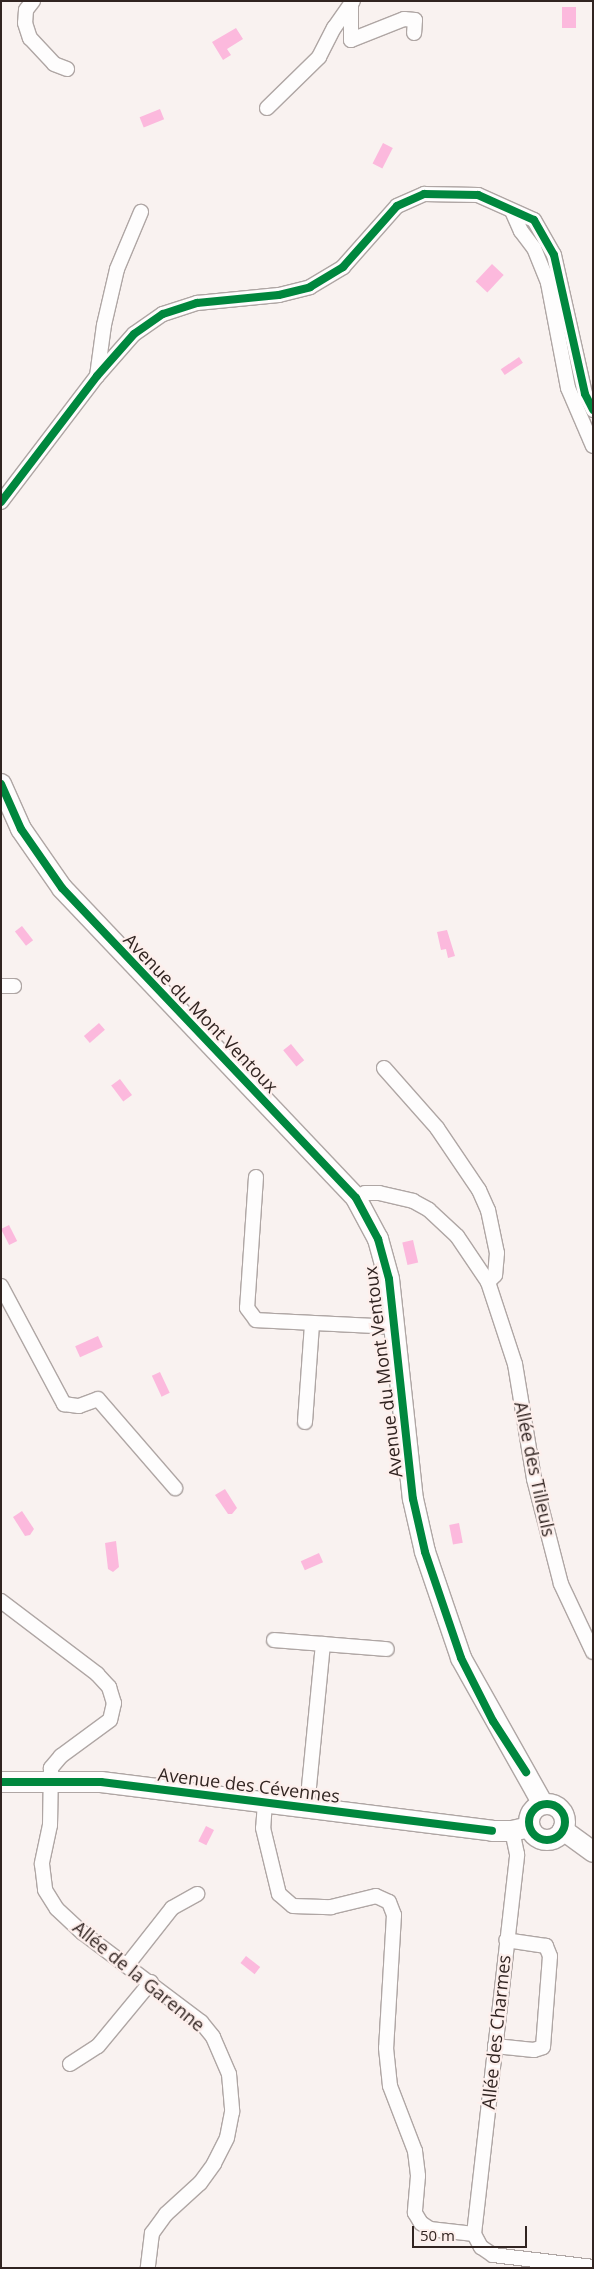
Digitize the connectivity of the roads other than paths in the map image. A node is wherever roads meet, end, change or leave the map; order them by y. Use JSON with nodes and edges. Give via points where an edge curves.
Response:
{"nodes":[{"id":1,"x":33,"y":1,"type":"edge"},
{"id":2,"x":352,"y":3,"type":"edge"},
{"id":3,"x":414,"y":33,"type":"dead end"},
{"id":4,"x":67,"y":69,"type":"dead end"},
{"id":5,"x":267,"y":108,"type":"dead end"},
{"id":6,"x":512,"y":211,"type":"junction"},
{"id":7,"x":141,"y":212,"type":"dead end"},
{"id":8,"x":97,"y":376,"type":"junction"},
{"id":9,"x":593,"y":410,"type":"edge"},
{"id":10,"x":593,"y":446,"type":"edge"},
{"id":11,"x":1,"y":502,"type":"edge"},
{"id":12,"x":1,"y":784,"type":"edge"},
{"id":13,"x":384,"y":1068,"type":"dead end"},
{"id":14,"x":256,"y":1177,"type":"dead end"},
{"id":15,"x":356,"y":1198,"type":"junction"},
{"id":16,"x":488,"y":1282,"type":"junction"},
{"id":17,"x":1,"y":1286,"type":"edge"},
{"id":18,"x":312,"y":1324,"type":"junction"},
{"id":19,"x":393,"y":1327,"type":"junction"},
{"id":20,"x":305,"y":1422,"type":"dead end"},
{"id":21,"x":175,"y":1488,"type":"dead end"},
{"id":22,"x":1,"y":1601,"type":"edge"},
{"id":23,"x":274,"y":1640,"type":"dead end"},
{"id":24,"x":323,"y":1644,"type":"junction"},
{"id":25,"x":387,"y":1649,"type":"dead end"},
{"id":26,"x":593,"y":1652,"type":"edge"},
{"id":27,"x":51,"y":1780,"type":"junction"},
{"id":28,"x":1,"y":1782,"type":"edge"},
{"id":29,"x":265,"y":1802,"type":"junction"},
{"id":30,"x":543,"y":1804,"type":"junction"},
{"id":31,"x":307,"y":1807,"type":"junction"},
{"id":32,"x":521,"y":1829,"type":"junction"},
{"id":33,"x":563,"y":1830,"type":"junction"},
{"id":34,"x":592,"y":1852,"type":"edge"},
{"id":35,"x":197,"y":1894,"type":"dead end"},
{"id":36,"x":506,"y":1940,"type":"junction"},
{"id":37,"x":128,"y":1964,"type":"junction"},
{"id":38,"x":151,"y":1982,"type":"junction"},
{"id":39,"x":495,"y":2046,"type":"junction"},
{"id":40,"x":70,"y":2064,"type":"dead end"},
{"id":41,"x":474,"y":2234,"type":"junction"},
{"id":42,"x":593,"y":2267,"type":"edge"},
{"id":43,"x":148,"y":2268,"type":"edge"}],
"edges":[{"from":1,"to":4,"type":"street","via":[[26,10],[25,23],[30,38],[54,64]]},
{"from":2,"to":3,"type":"street","via":[[351,40],[404,19],[415,20]]},
{"from":2,"to":5,"type":"street","via":[[334,28],[320,57]]},
{"from":6,"to":8,"type":"street","via":[[478,195],[424,194],[397,206],[343,267],[310,286],[279,295],[197,302],[163,314],[134,334]]},
{"from":6,"to":9,"type":"street","via":[[534,220],[554,255],[585,394]]},
{"from":6,"to":10,"type":"street","via":[[534,248],[548,283],[568,388]]},
{"from":7,"to":8,"type":"street","via":[[117,269]]},
{"from":8,"to":11,"type":"street"},
{"from":12,"to":15,"type":"street","name":"Avenue du Mont Ventoux","via":[[21,829],[62,888]]},
{"from":13,"to":16,"type":"street","via":[[437,1128],[479,1190],[488,1210],[497,1253],[495,1275]]},
{"from":14,"to":18,"type":"street","via":[[246,1308],[256,1320]]},
{"from":15,"to":16,"type":"street","name":"Allée des Tilleuls","via":[[364,1193],[379,1193],[413,1201],[429,1210],[457,1236]]},
{"from":15,"to":19,"type":"street","name":"Avenue du Mont Ventoux","via":[[378,1239],[387,1265]]},
{"from":16,"to":26,"type":"street","name":"Allée des Tilleuls","via":[[515,1364],[534,1478],[561,1584]]},
{"from":17,"to":21,"type":"street","via":[[64,1404],[80,1406],[98,1399]]},
{"from":18,"to":19,"type":"street"},
{"from":18,"to":20,"type":"street"},
{"from":19,"to":30,"type":"street","name":"Avenue du Mont Ventoux","via":[[413,1499],[439,1601],[461,1658]]},
{"from":22,"to":27,"type":"street","via":[[97,1674],[109,1687],[114,1703],[110,1720],[54,1763]]},
{"from":23,"to":24,"type":"street"},
{"from":24,"to":25,"type":"street"},
{"from":24,"to":31,"type":"street"},
{"from":27,"to":28,"type":"street","name":"Avenue des Cévennes"},
{"from":27,"to":29,"type":"street","name":"Avenue des Cévennes","via":[[102,1782]]},
{"from":27,"to":37,"type":"street","name":"Allée de la Garenne","via":[[50,1825],[42,1864],[46,1890],[57,1909]]},
{"from":29,"to":31,"type":"street","name":"Avenue des Cévennes"},
{"from":29,"to":41,"type":"street","via":[[263,1828],[278,1894],[293,1906],[331,1907],[376,1896],[389,1902],[394,1915],[386,2048],[390,2086],[415,2151],[418,2176],[415,2213],[421,2224],[430,2229]]},
{"from":30,"to":32,"type":"street"},
{"from":30,"to":33,"type":"street","via":[[559,1809],[564,1818]]},
{"from":31,"to":32,"type":"street","name":"Avenue des Cévennes"},
{"from":32,"to":33,"type":"street","via":[[542,1839],[554,1838]]},
{"from":32,"to":36,"type":"street","name":"Allée des Charmes"},
{"from":33,"to":34,"type":"street"},
{"from":35,"to":37,"type":"street","via":[[172,1908]]},
{"from":36,"to":39,"type":"street","name":"Allée des Charmes"},
{"from":36,"to":39,"type":"street","via":[[546,1946],[550,1956],[543,2047],[534,2050]]},
{"from":37,"to":38,"type":"street","name":"Allée de la Garenne"},
{"from":38,"to":40,"type":"street","via":[[98,2046]]},
{"from":38,"to":43,"type":"street","name":"Allée de la Garenne","via":[[214,2037],[229,2074],[232,2112],[228,2138],[214,2164],[152,2232]]},
{"from":39,"to":41,"type":"street","name":"Allée des Charmes"},
{"from":41,"to":42,"type":"street","via":[[481,2247],[493,2256]]}]}
